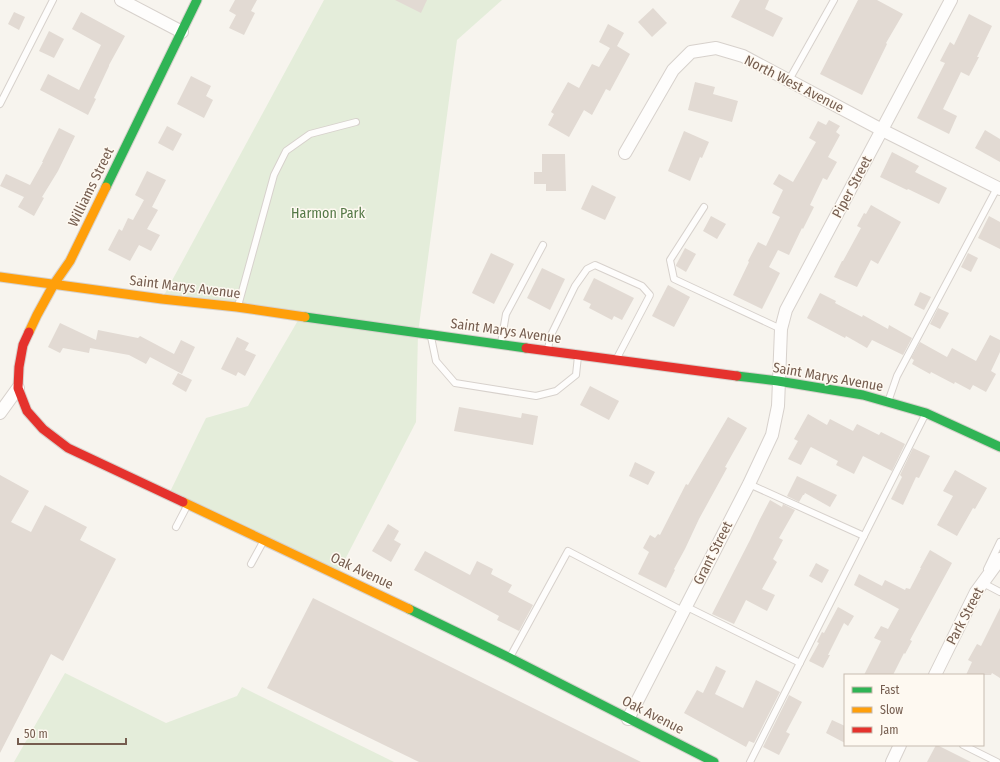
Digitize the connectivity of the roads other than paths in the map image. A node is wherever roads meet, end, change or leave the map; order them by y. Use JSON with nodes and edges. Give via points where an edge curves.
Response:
{"nodes":[{"id":1,"x":53,"y":0,"type":"edge"},
{"id":2,"x":121,"y":0,"type":"edge"},
{"id":3,"x":197,"y":0,"type":"edge"},
{"id":4,"x":834,"y":0,"type":"edge"},
{"id":5,"x":951,"y":0,"type":"edge"},
{"id":6,"x":182,"y":32,"type":"junction"},
{"id":7,"x":789,"y":80,"type":"junction"},
{"id":8,"x":0,"y":104,"type":"edge"},
{"id":9,"x":356,"y":122,"type":"dead end"},
{"id":10,"x":882,"y":130,"type":"junction"},
{"id":11,"x":625,"y":153,"type":"dead end"},
{"id":12,"x":998,"y":189,"type":"edge"},
{"id":13,"x":704,"y":207,"type":"dead end"},
{"id":14,"x":543,"y":245,"type":"dead end"},
{"id":15,"x":0,"y":277,"type":"edge"},
{"id":16,"x":54,"y":284,"type":"junction"},
{"id":17,"x":237,"y":308,"type":"junction"},
{"id":18,"x":781,"y":329,"type":"junction"},
{"id":19,"x":431,"y":335,"type":"junction"},
{"id":20,"x":501,"y":344,"type":"junction"},
{"id":21,"x":548,"y":351,"type":"junction"},
{"id":22,"x":578,"y":355,"type":"junction"},
{"id":23,"x":616,"y":360,"type":"junction"},
{"id":24,"x":778,"y":382,"type":"junction"},
{"id":25,"x":18,"y":388,"type":"junction"},
{"id":26,"x":887,"y":402,"type":"junction"},
{"id":27,"x":0,"y":413,"type":"edge"},
{"id":28,"x":926,"y":413,"type":"junction"},
{"id":29,"x":1000,"y":447,"type":"edge"},
{"id":30,"x":749,"y":484,"type":"junction"},
{"id":31,"x":187,"y":505,"type":"junction"},
{"id":32,"x":176,"y":527,"type":"dead end"},
{"id":33,"x":864,"y":536,"type":"junction"},
{"id":34,"x":264,"y":541,"type":"junction"},
{"id":35,"x":1000,"y":542,"type":"edge"},
{"id":36,"x":1000,"y":560,"type":"edge"},
{"id":37,"x":251,"y":564,"type":"dead end"},
{"id":38,"x":980,"y":587,"type":"junction"},
{"id":39,"x":1000,"y":592,"type":"edge"},
{"id":40,"x":684,"y":608,"type":"junction"},
{"id":41,"x":510,"y":658,"type":"junction"},
{"id":42,"x":800,"y":663,"type":"junction"},
{"id":43,"x":936,"y":674,"type":"edge"},
{"id":44,"x":628,"y":718,"type":"junction"},
{"id":45,"x":900,"y":746,"type":"edge"},
{"id":46,"x":965,"y":746,"type":"edge"},
{"id":47,"x":714,"y":762,"type":"edge"},
{"id":48,"x":750,"y":762,"type":"edge"},
{"id":49,"x":892,"y":762,"type":"edge"},
{"id":50,"x":997,"y":762,"type":"edge"}],
"edges":[{"from":1,"to":8,"type":"lane"},
{"from":2,"to":6,"type":"street"},
{"from":3,"to":6,"type":"street","name":"Williams Street"},
{"from":4,"to":7,"type":"lane"},
{"from":5,"to":10,"type":"street","name":"Piper Street"},
{"from":6,"to":16,"type":"street","name":"Williams Street","via":[[87,228]]},
{"from":7,"to":10,"type":"street","name":"North West Avenue"},
{"from":7,"to":11,"type":"street","name":"North West Avenue","via":[[743,56],[716,48],[691,52],[673,70]]},
{"from":9,"to":17,"type":"lane","via":[[310,134],[286,151],[274,175]]},
{"from":10,"to":12,"type":"street","name":"North West Avenue"},
{"from":10,"to":18,"type":"street","name":"Piper Street","via":[[786,310]]},
{"from":12,"to":26,"type":"lane","via":[[897,376]]},
{"from":13,"to":18,"type":"lane","via":[[670,260],[674,279]]},
{"from":14,"to":20,"type":"lane","via":[[506,314]]},
{"from":15,"to":16,"type":"street","name":"Saint Marys Avenue"},
{"from":16,"to":17,"type":"street","name":"Saint Marys Avenue"},
{"from":16,"to":25,"type":"street","name":"Williams Street","via":[[23,345]]},
{"from":17,"to":19,"type":"street","name":"Saint Marys Avenue"},
{"from":18,"to":24,"type":"street","name":"Piper Street"},
{"from":19,"to":20,"type":"street","name":"Saint Marys Avenue"},
{"from":19,"to":22,"type":"lane","via":[[436,361],[455,383],[536,396],[556,391],[576,375]]},
{"from":20,"to":21,"type":"street","name":"Saint Marys Avenue"},
{"from":21,"to":22,"type":"street","name":"Saint Marys Avenue"},
{"from":21,"to":23,"type":"lane","via":[[550,337],[575,286],[586,269],[595,265],[642,286],[650,295]]},
{"from":22,"to":23,"type":"street","name":"Saint Marys Avenue"},
{"from":23,"to":24,"type":"street","name":"Saint Marys Avenue"},
{"from":24,"to":26,"type":"street","name":"Saint Marys Avenue","via":[[863,395]]},
{"from":24,"to":30,"type":"street","name":"Grant Street","via":[[778,406],[772,434]]},
{"from":25,"to":27,"type":"street"},
{"from":25,"to":31,"type":"street","name":"Oak Avenue","via":[[27,411],[43,429],[68,448]]},
{"from":26,"to":28,"type":"street","name":"Saint Marys Avenue"},
{"from":28,"to":29,"type":"street","name":"Saint Marys Avenue"},
{"from":28,"to":33,"type":"lane"},
{"from":30,"to":33,"type":"lane"},
{"from":30,"to":40,"type":"street","name":"Grant Street"},
{"from":31,"to":32,"type":"lane"},
{"from":31,"to":34,"type":"street","name":"Oak Avenue"},
{"from":33,"to":42,"type":"lane"},
{"from":34,"to":37,"type":"lane"},
{"from":34,"to":41,"type":"street","name":"Oak Avenue"},
{"from":35,"to":38,"type":"lane"},
{"from":36,"to":38,"type":"street","name":"Park Street"},
{"from":38,"to":39,"type":"lane"},
{"from":38,"to":43,"type":"street","name":"Park Street"},
{"from":40,"to":41,"type":"lane","via":[[568,551]]},
{"from":40,"to":42,"type":"lane"},
{"from":40,"to":44,"type":"street","name":"Grant Street"},
{"from":41,"to":44,"type":"street","name":"Oak Avenue"},
{"from":42,"to":48,"type":"lane"},
{"from":44,"to":47,"type":"street","name":"Oak Avenue"},
{"from":45,"to":49,"type":"street"},
{"from":46,"to":50,"type":"lane"}]}
